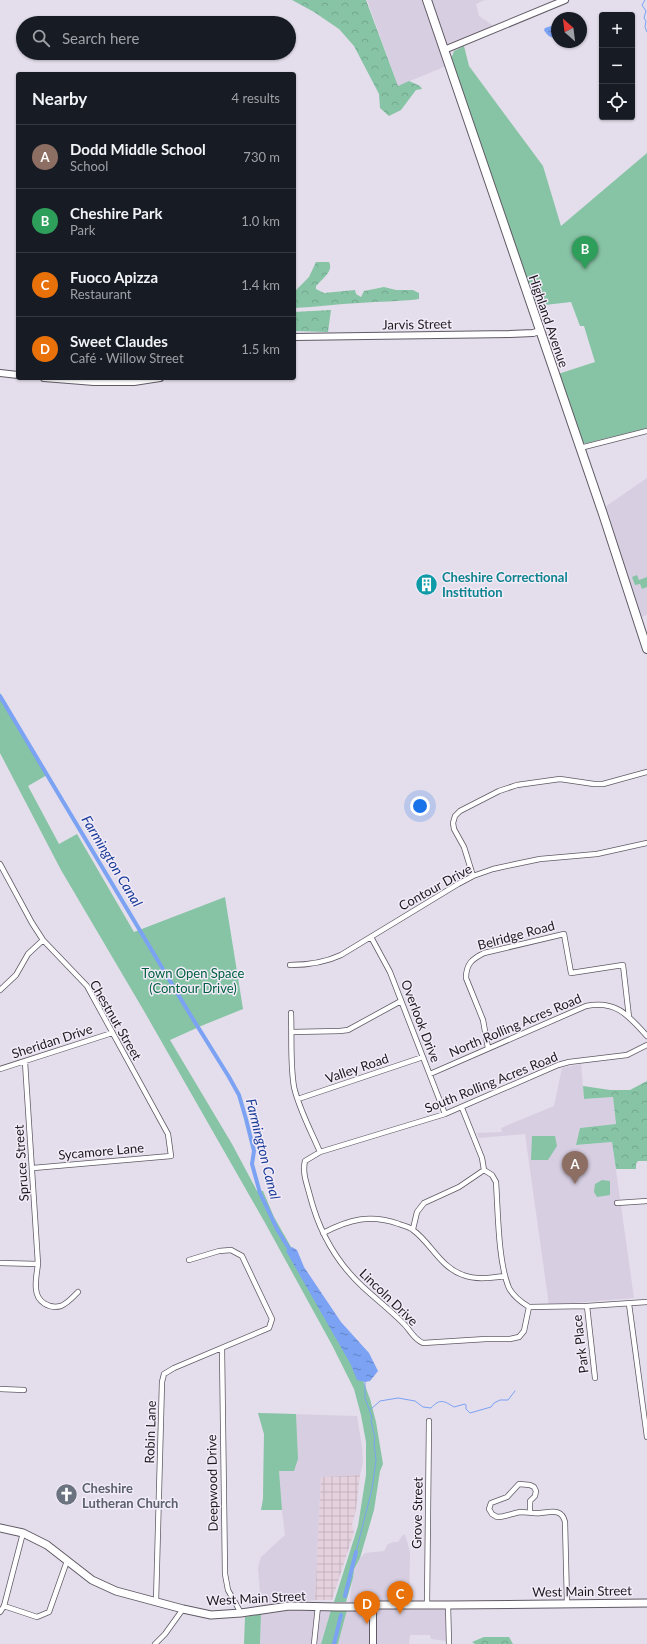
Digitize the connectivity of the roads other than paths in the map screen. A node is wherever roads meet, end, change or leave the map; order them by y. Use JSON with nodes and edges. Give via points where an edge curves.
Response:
{"nodes":[{"id":1,"x":426,"y":0,"type":"edge"},
{"id":2,"x":565,"y":0,"type":"edge"},
{"id":3,"x":444,"y":50,"type":"junction"},
{"id":4,"x":540,"y":331,"type":"junction"},
{"id":5,"x":296,"y":337,"type":"edge"},
{"id":6,"x":0,"y":373,"type":"edge"},
{"id":7,"x":16,"y":375,"type":"edge"},
{"id":8,"x":69,"y":380,"type":"edge"},
{"id":9,"x":147,"y":380,"type":"edge"},
{"id":10,"x":647,"y":431,"type":"edge"},
{"id":11,"x":580,"y":448,"type":"junction"},
{"id":12,"x":647,"y":649,"type":"edge"},
{"id":13,"x":647,"y":772,"type":"edge"},
{"id":14,"x":647,"y":843,"type":"edge"},
{"id":15,"x":0,"y":864,"type":"edge"},
{"id":16,"x":474,"y":876,"type":"junction"},
{"id":17,"x":371,"y":937,"type":"junction"},
{"id":18,"x":43,"y":940,"type":"junction"},
{"id":19,"x":290,"y":965,"type":"dead end"},
{"id":20,"x":0,"y":990,"type":"edge"},
{"id":21,"x":401,"y":1001,"type":"junction"},
{"id":22,"x":291,"y":1013,"type":"dead end"},
{"id":23,"x":629,"y":1017,"type":"junction"},
{"id":24,"x":112,"y":1032,"type":"junction"},
{"id":25,"x":292,"y":1032,"type":"junction"},
{"id":26,"x":647,"y":1036,"type":"edge"},
{"id":27,"x":647,"y":1045,"type":"edge"},
{"id":28,"x":488,"y":1048,"type":"junction"},
{"id":29,"x":423,"y":1057,"type":"junction"},
{"id":30,"x":25,"y":1062,"type":"junction"},
{"id":31,"x":0,"y":1069,"type":"edge"},
{"id":32,"x":430,"y":1074,"type":"junction"},
{"id":33,"x":298,"y":1099,"type":"junction"},
{"id":34,"x":462,"y":1108,"type":"junction"},
{"id":35,"x":445,"y":1114,"type":"junction"},
{"id":36,"x":320,"y":1152,"type":"junction"},
{"id":37,"x":171,"y":1156,"type":"joint"},
{"id":38,"x":33,"y":1168,"type":"junction"},
{"id":39,"x":484,"y":1170,"type":"junction"},
{"id":40,"x":647,"y":1201,"type":"edge"},
{"id":41,"x":617,"y":1203,"type":"dead end"},
{"id":42,"x":413,"y":1229,"type":"junction"},
{"id":43,"x":323,"y":1233,"type":"junction"},
{"id":44,"x":189,"y":1260,"type":"dead end"},
{"id":45,"x":0,"y":1263,"type":"edge"},
{"id":46,"x":38,"y":1264,"type":"junction"},
{"id":47,"x":505,"y":1276,"type":"junction"},
{"id":48,"x":78,"y":1292,"type":"dead end"},
{"id":49,"x":647,"y":1302,"type":"edge"},
{"id":50,"x":629,"y":1304,"type":"junction"},
{"id":51,"x":587,"y":1306,"type":"junction"},
{"id":52,"x":529,"y":1307,"type":"junction"},
{"id":53,"x":222,"y":1349,"type":"junction"},
{"id":54,"x":595,"y":1378,"type":"dead end"},
{"id":55,"x":0,"y":1389,"type":"edge"},
{"id":56,"x":24,"y":1390,"type":"dead end"},
{"id":57,"x":429,"y":1421,"type":"dead end"},
{"id":58,"x":646,"y":1422,"type":"edge"},
{"id":59,"x":647,"y":1437,"type":"edge"},
{"id":60,"x":530,"y":1512,"type":"junction"},
{"id":61,"x":0,"y":1528,"type":"edge"},
{"id":62,"x":23,"y":1533,"type":"junction"},
{"id":63,"x":67,"y":1561,"type":"junction"},
{"id":64,"x":156,"y":1602,"type":"junction"},
{"id":65,"x":567,"y":1603,"type":"junction"},
{"id":66,"x":647,"y":1603,"type":"edge"},
{"id":67,"x":373,"y":1605,"type":"junction"},
{"id":68,"x":427,"y":1605,"type":"junction"},
{"id":69,"x":4,"y":1606,"type":"junction"},
{"id":70,"x":318,"y":1606,"type":"junction"},
{"id":71,"x":448,"y":1606,"type":"junction"},
{"id":72,"x":183,"y":1609,"type":"junction"},
{"id":73,"x":0,"y":1612,"type":"edge"},
{"id":74,"x":241,"y":1613,"type":"junction"},
{"id":75,"x":155,"y":1644,"type":"edge"},
{"id":76,"x":314,"y":1644,"type":"edge"},
{"id":77,"x":373,"y":1644,"type":"edge"},
{"id":78,"x":449,"y":1644,"type":"edge"}],
"edges":[{"from":1,"to":3,"type":"highway","name":"Highland Avenue"},
{"from":2,"to":3,"type":"street"},
{"from":3,"to":4,"type":"highway","name":"Highland Avenue"},
{"from":4,"to":5,"type":"street","name":"Jarvis Street","via":[[516,334]]},
{"from":4,"to":11,"type":"highway","name":"Highland Avenue"},
{"from":6,"to":7,"type":"street"},
{"from":8,"to":9,"type":"street"},
{"from":10,"to":11,"type":"street"},
{"from":11,"to":12,"type":"highway","name":"Highland Avenue"},
{"from":13,"to":16,"type":"street","via":[[603,784],[560,779],[517,785],[499,791],[460,811],[455,816],[454,829],[464,847]]},
{"from":14,"to":16,"type":"street","name":"Contour Drive","via":[[597,854],[540,859]]},
{"from":15,"to":18,"type":"street","name":"Chestnut Street"},
{"from":16,"to":17,"type":"street","name":"Contour Drive"},
{"from":17,"to":19,"type":"street","name":"Contour Drive","via":[[324,962]]},
{"from":17,"to":21,"type":"street","name":"Overlook Drive","via":[[390,972]]},
{"from":18,"to":20,"type":"street","via":[[28,954],[16,975]]},
{"from":18,"to":24,"type":"street","name":"Chestnut Street","via":[[86,986]]},
{"from":21,"to":25,"type":"street","via":[[348,1030]]},
{"from":21,"to":29,"type":"street","name":"Overlook Drive"},
{"from":22,"to":25,"type":"street"},
{"from":23,"to":26,"type":"street","name":"North Rolling Acres Road"},
{"from":23,"to":28,"type":"street","name":"North Rolling Acres Road","via":[[609,1005],[598,1003]]},
{"from":23,"to":28,"type":"street","name":"Belridge Road","via":[[623,965],[571,972],[564,934],[484,953],[469,963],[466,978],[482,1020]]},
{"from":24,"to":30,"type":"street","name":"Sheridan Drive"},
{"from":24,"to":37,"type":"street","name":"Chestnut Street","via":[[168,1134]]},
{"from":25,"to":33,"type":"street","via":[[292,1068]]},
{"from":27,"to":34,"type":"street","name":"South Rolling Acres Road","via":[[627,1055],[563,1064]]},
{"from":28,"to":32,"type":"street","name":"North Rolling Acres Road"},
{"from":29,"to":32,"type":"street","name":"Overlook Drive"},
{"from":29,"to":33,"type":"street","name":"Valley Road"},
{"from":30,"to":31,"type":"street","name":"Sheridan Drive"},
{"from":30,"to":38,"type":"street","name":"Spruce Street"},
{"from":32,"to":35,"type":"street","name":"Overlook Drive"},
{"from":33,"to":36,"type":"street"},
{"from":34,"to":35,"type":"street","name":"South Rolling Acres Road"},
{"from":34,"to":39,"type":"street","via":[[482,1158]]},
{"from":35,"to":36,"type":"street","name":"South Rolling Acres Road"},
{"from":36,"to":43,"type":"street","name":"Lincoln Drive","via":[[305,1161],[303,1169]]},
{"from":37,"to":38,"type":"street","name":"Sycamore Lane"},
{"from":38,"to":46,"type":"street","name":"Spruce Street"},
{"from":39,"to":42,"type":"street","via":[[460,1187],[424,1203],[417,1212]]},
{"from":39,"to":47,"type":"street","via":[[492,1175],[496,1182],[500,1245]]},
{"from":40,"to":41,"type":"street"},
{"from":42,"to":43,"type":"street","via":[[373,1218],[343,1223]]},
{"from":42,"to":47,"type":"street","via":[[451,1269],[463,1275],[482,1278]]},
{"from":43,"to":52,"type":"street","name":"Lincoln Drive","via":[[348,1272],[423,1343],[519,1337],[524,1331]]},
{"from":44,"to":53,"type":"street","via":[[231,1250],[242,1256],[272,1319],[269,1328]]},
{"from":45,"to":46,"type":"street"},
{"from":46,"to":48,"type":"street","name":"Spruce Street","via":[[36,1289],[44,1304],[52,1307],[62,1305]]},
{"from":47,"to":52,"type":"street","via":[[510,1289]]},
{"from":49,"to":50,"type":"street","name":"Park Place"},
{"from":50,"to":51,"type":"street","name":"Park Place"},
{"from":50,"to":58,"type":"street"},
{"from":51,"to":52,"type":"street","name":"Park Place"},
{"from":51,"to":54,"type":"street","name":"Park Place"},
{"from":53,"to":64,"type":"street","name":"Robin Lane","via":[[164,1374]]},
{"from":53,"to":74,"type":"street","name":"Deepwood Drive","via":[[225,1574],[228,1590]]},
{"from":55,"to":56,"type":"street"},
{"from":57,"to":68,"type":"street","name":"Grove Street"},
{"from":58,"to":59,"type":"street"},
{"from":60,"to":60,"type":"street","via":[[497,1517],[489,1509],[491,1502],[507,1496],[515,1486],[530,1484],[536,1491],[536,1496],[530,1501]]},
{"from":60,"to":65,"type":"street","via":[[559,1512],[564,1516]]},
{"from":61,"to":62,"type":"main road","name":"West Main Street"},
{"from":62,"to":63,"type":"main road","name":"West Main Street","via":[[47,1545]]},
{"from":62,"to":69,"type":"street"},
{"from":63,"to":64,"type":"main road","name":"West Main Street","via":[[100,1584]]},
{"from":63,"to":69,"type":"street","via":[[49,1612],[36,1617]]},
{"from":64,"to":72,"type":"main road","name":"West Main Street"},
{"from":65,"to":66,"type":"main road","name":"West Main Street"},
{"from":65,"to":71,"type":"main road","name":"West Main Street"},
{"from":67,"to":68,"type":"main road","name":"West Main Street"},
{"from":67,"to":70,"type":"main road","name":"West Main Street","via":[[344,1602]]},
{"from":67,"to":77,"type":"street"},
{"from":68,"to":71,"type":"main road","name":"West Main Street"},
{"from":69,"to":73,"type":"street"},
{"from":70,"to":74,"type":"main road","name":"West Main Street","via":[[289,1606]]},
{"from":70,"to":76,"type":"street"},
{"from":71,"to":78,"type":"street"},
{"from":72,"to":74,"type":"main road","name":"West Main Street","via":[[211,1615]]},
{"from":72,"to":75,"type":"street"}]}
